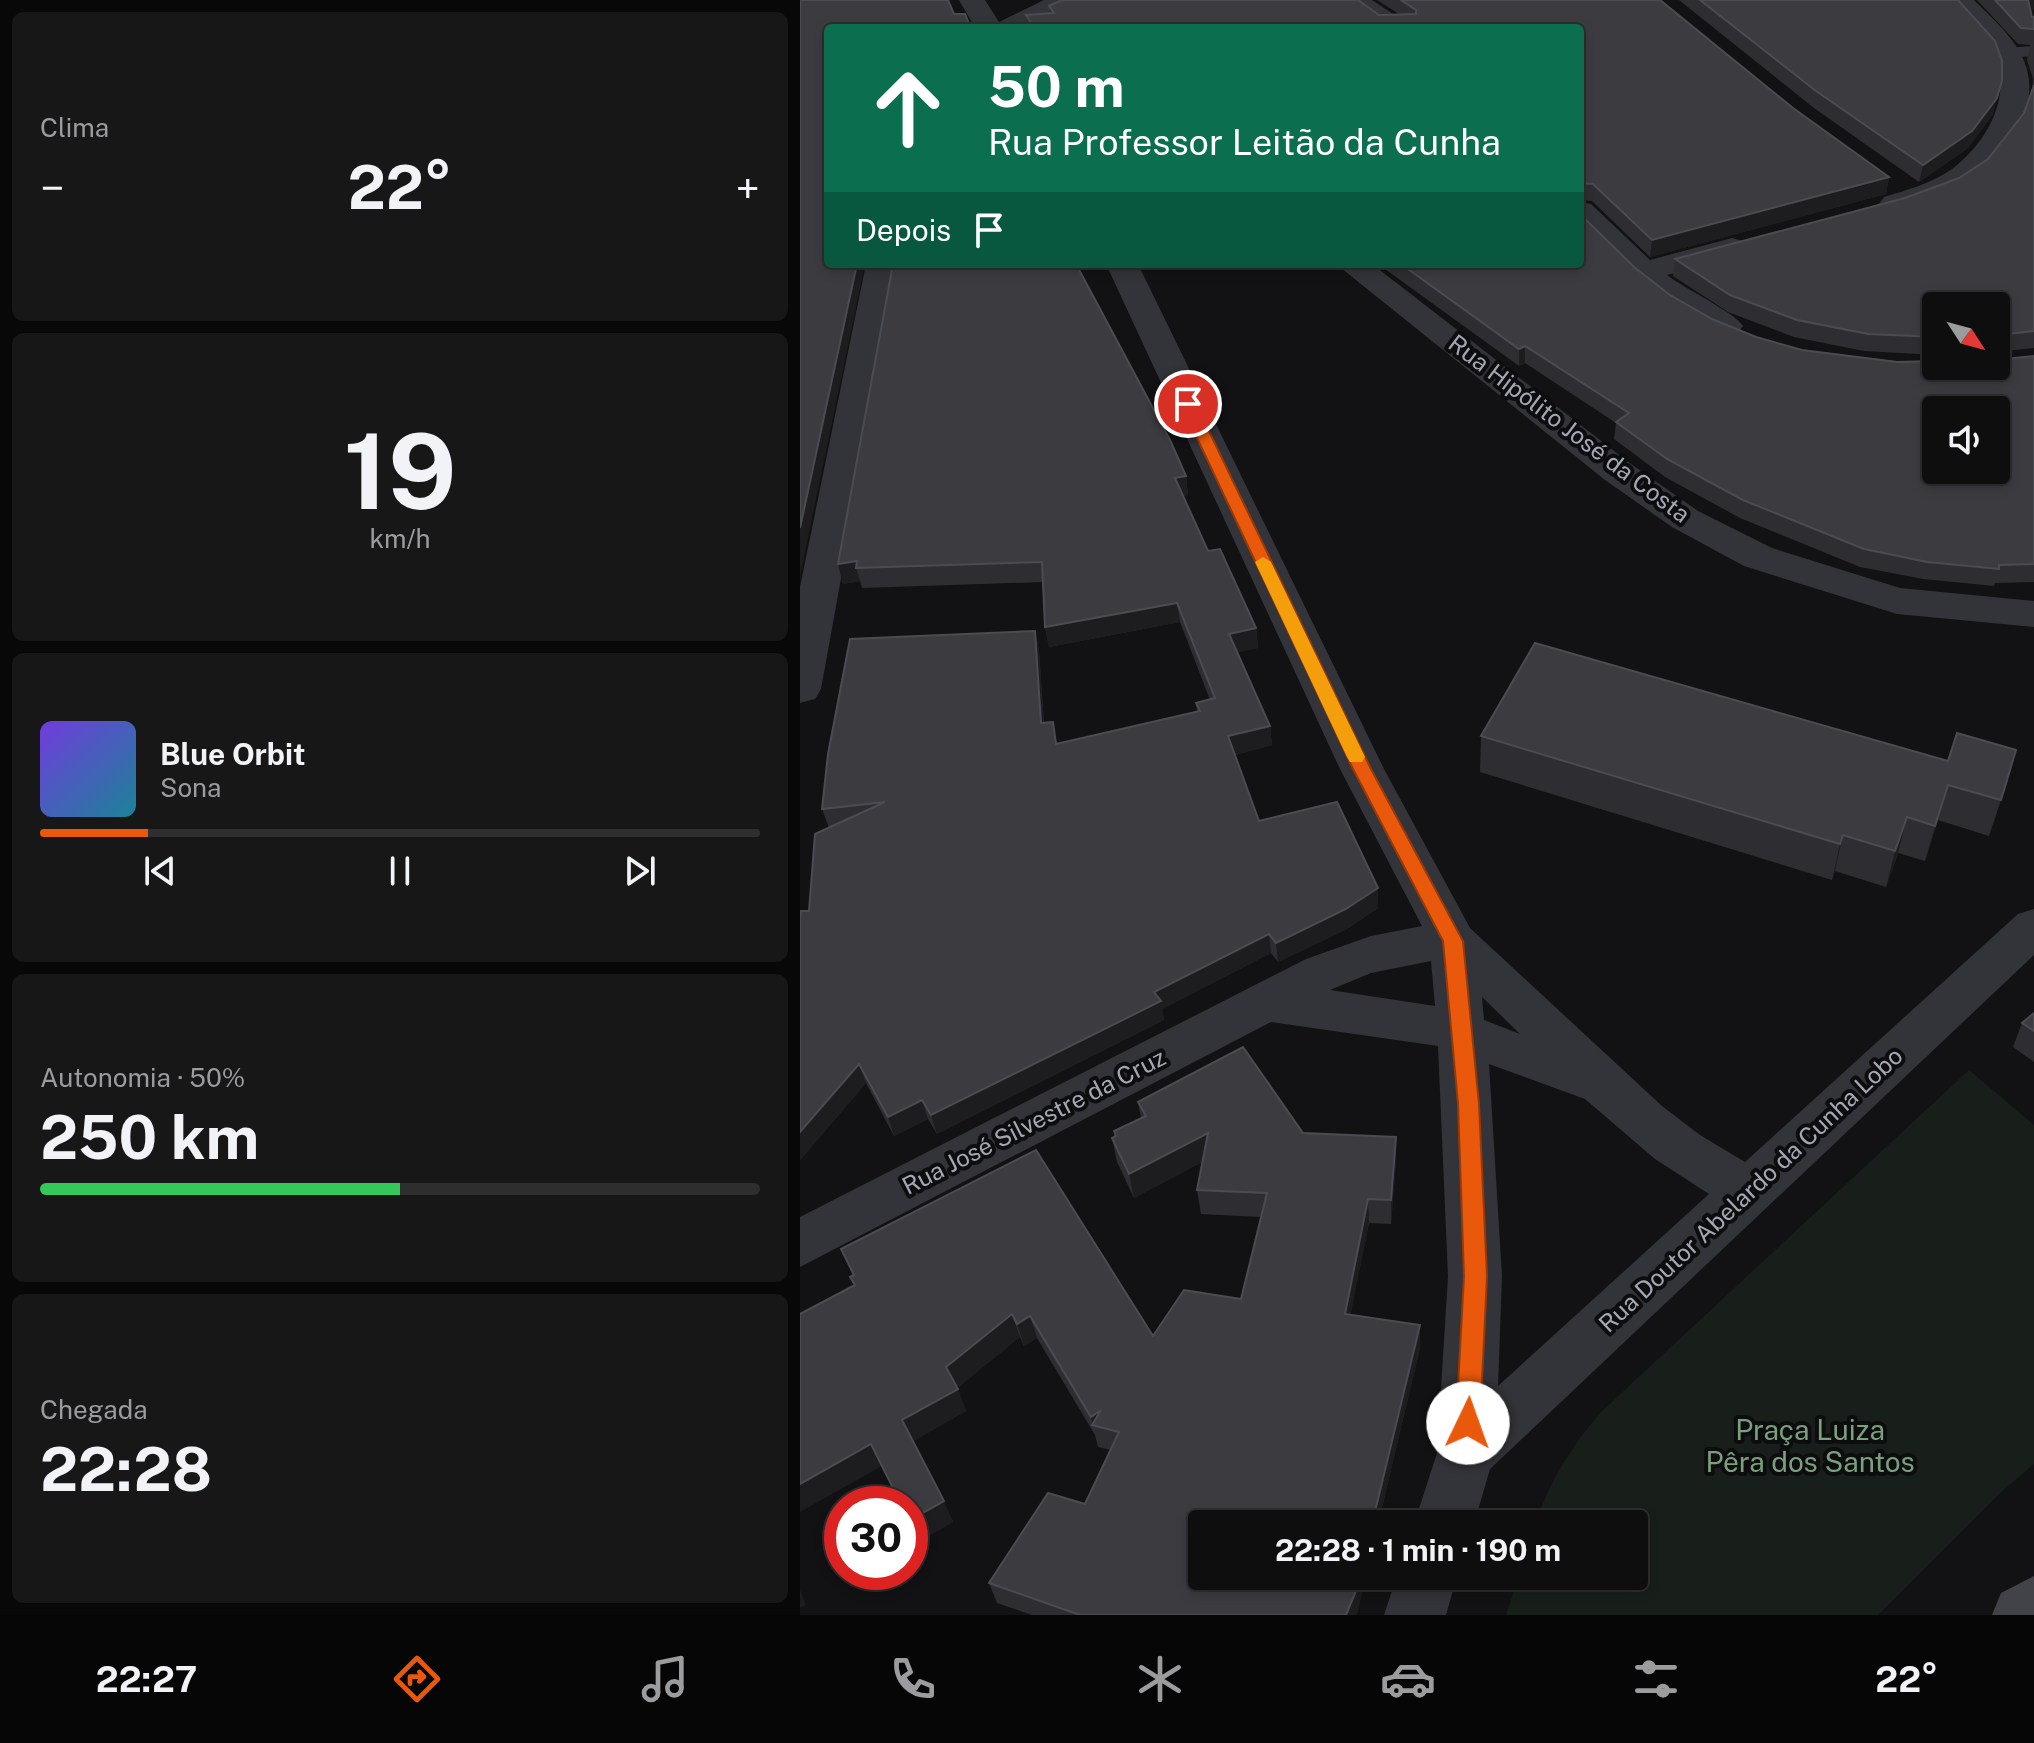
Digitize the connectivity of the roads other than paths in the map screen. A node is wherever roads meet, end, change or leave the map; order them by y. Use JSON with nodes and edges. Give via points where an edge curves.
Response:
{"nodes":[{"id":1,"x":972,"y":0,"type":"edge"},
{"id":2,"x":1070,"y":0,"type":"edge"},
{"id":3,"x":1353,"y":0,"type":"edge"},
{"id":4,"x":1959,"y":0,"type":"edge"},
{"id":5,"x":987,"y":24,"type":"edge"},
{"id":6,"x":1016,"y":24,"type":"edge"},
{"id":7,"x":1393,"y":24,"type":"edge"},
{"id":8,"x":2019,"y":52,"type":"edge"},
{"id":9,"x":1891,"y":179,"type":"edge"},
{"id":10,"x":1916,"y":197,"type":"junction"},
{"id":11,"x":1872,"y":211,"type":"edge"},
{"id":12,"x":1584,"y":215,"type":"edge"},
{"id":13,"x":1766,"y":239,"type":"edge"},
{"id":14,"x":881,"y":268,"type":"edge"},
{"id":15,"x":1124,"y":268,"type":"edge"},
{"id":16,"x":1357,"y":268,"type":"edge"},
{"id":17,"x":1645,"y":271,"type":"junction"},
{"id":18,"x":1756,"y":339,"type":"edge"},
{"id":19,"x":2034,"y":614,"type":"edge"},
{"id":20,"x":800,"y":689,"type":"edge"},
{"id":21,"x":2034,"y":927,"type":"edge"},
{"id":22,"x":1453,"y":941,"type":"junction"},
{"id":23,"x":1268,"y":1002,"type":"junction"},
{"id":24,"x":1461,"y":1031,"type":"junction"},
{"id":25,"x":1602,"y":1083,"type":"junction"},
{"id":26,"x":1751,"y":1192,"type":"junction"},
{"id":27,"x":800,"y":1243,"type":"edge"},
{"id":28,"x":1466,"y":1453,"type":"junction"},
{"id":29,"x":1448,"y":1510,"type":"edge"},
{"id":30,"x":1423,"y":1590,"type":"edge"},
{"id":31,"x":2034,"y":1606,"type":"edge"},
{"id":32,"x":1415,"y":1615,"type":"edge"},
{"id":33,"x":2023,"y":1615,"type":"edge"}],
"edges":[{"from":1,"to":5,"type":"street"},
{"from":2,"to":6,"type":"street"},
{"from":3,"to":7,"type":"street"},
{"from":4,"to":8,"type":"street"},
{"from":8,"to":10,"type":"street","via":[[2008,116],[1984,156],[1962,176]]},
{"from":9,"to":10,"type":"street"},
{"from":10,"to":11,"type":"street"},
{"from":12,"to":17,"type":"street"},
{"from":13,"to":17,"type":"street"},
{"from":14,"to":20,"type":"street"},
{"from":15,"to":22,"type":"street","via":[[1362,769]]},
{"from":16,"to":19,"type":"street","name":"Rua Hipólito José da Costa","via":[[1618,472],[1685,519],[1758,557],[1897,601]]},
{"from":17,"to":18,"type":"street","via":[[1685,306]]},
{"from":21,"to":26,"type":"street","name":"Rua Doutor Abelardo da Cunha Lobo"},
{"from":22,"to":23,"type":"street","name":"Rua José Silvestre da Cruz","via":[[1364,954]]},
{"from":22,"to":24,"type":"street"},
{"from":22,"to":25,"type":"street"},
{"from":23,"to":24,"type":"street"},
{"from":23,"to":27,"type":"street","name":"Rua José Silvestre da Cruz"},
{"from":24,"to":25,"type":"street"},
{"from":24,"to":28,"type":"street","via":[[1475,1276]]},
{"from":25,"to":26,"type":"street","via":[[1675,1145]]},
{"from":26,"to":28,"type":"street","name":"Rua Doutor Abelardo da Cunha Lobo"},
{"from":28,"to":29,"type":"street"},
{"from":30,"to":32,"type":"street"},
{"from":31,"to":33,"type":"street"}]}
